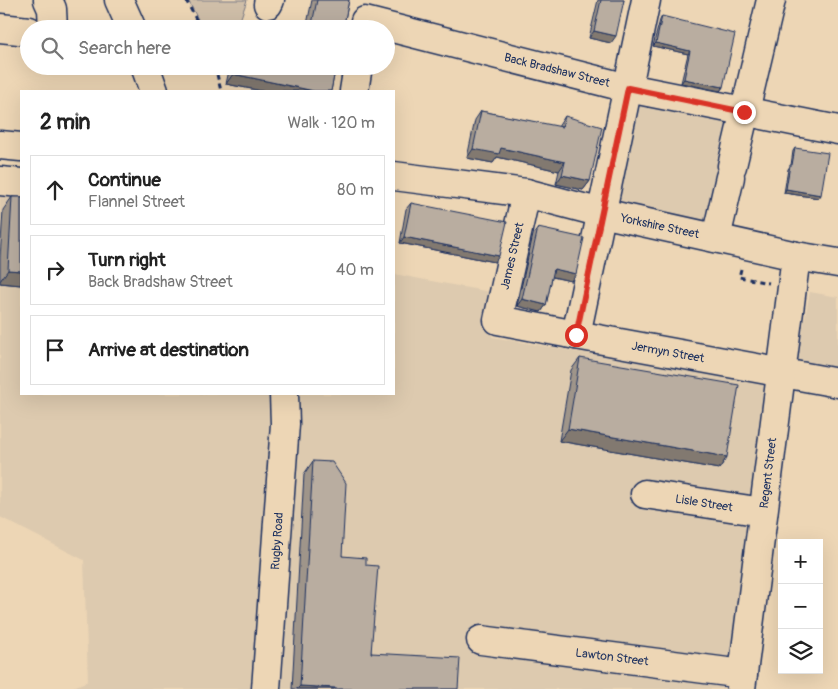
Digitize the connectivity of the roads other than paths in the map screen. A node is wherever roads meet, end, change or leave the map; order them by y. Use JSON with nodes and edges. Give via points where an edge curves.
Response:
{"nodes":[{"id":1,"x":48,"y":0,"type":"edge"},
{"id":2,"x":119,"y":0,"type":"edge"},
{"id":3,"x":646,"y":0,"type":"edge"},
{"id":4,"x":763,"y":2,"type":"edge"},
{"id":5,"x":53,"y":20,"type":"edge"},
{"id":6,"x":128,"y":20,"type":"edge"},
{"id":7,"x":395,"y":25,"type":"edge"},
{"id":8,"x":0,"y":28,"type":"edge"},
{"id":9,"x":20,"y":30,"type":"edge"},
{"id":10,"x":149,"y":75,"type":"edge"},
{"id":11,"x":357,"y":75,"type":"edge"},
{"id":12,"x":628,"y":88,"type":"junction"},
{"id":13,"x":154,"y":90,"type":"edge"},
{"id":14,"x":354,"y":90,"type":"edge"},
{"id":15,"x":744,"y":112,"type":"junction"},
{"id":16,"x":838,"y":130,"type":"edge"},
{"id":17,"x":0,"y":145,"type":"edge"},
{"id":18,"x":20,"y":146,"type":"edge"},
{"id":19,"x":395,"y":176,"type":"edge"},
{"id":20,"x":0,"y":181,"type":"edge"},
{"id":21,"x":20,"y":183,"type":"edge"},
{"id":22,"x":526,"y":193,"type":"junction"},
{"id":23,"x":602,"y":213,"type":"junction"},
{"id":24,"x":716,"y":238,"type":"junction"},
{"id":25,"x":796,"y":256,"type":"junction"},
{"id":26,"x":838,"y":261,"type":"edge"},
{"id":27,"x":498,"y":320,"type":"joint"},
{"id":28,"x":576,"y":335,"type":"junction"},
{"id":29,"x":781,"y":373,"type":"junction"},
{"id":30,"x":838,"y":383,"type":"edge"},
{"id":31,"x":284,"y":395,"type":"edge"},
{"id":32,"x":645,"y":494,"type":"dead end"},
{"id":33,"x":763,"y":512,"type":"junction"},
{"id":34,"x":481,"y":640,"type":"dead end"},
{"id":35,"x":742,"y":682,"type":"edge"},
{"id":36,"x":266,"y":689,"type":"edge"}],
"edges":[{"from":1,"to":5,"type":"main road"},
{"from":2,"to":6,"type":"main road"},
{"from":3,"to":12,"type":"main road"},
{"from":4,"to":15,"type":"main road"},
{"from":7,"to":12,"type":"main road","name":"Back Bradshaw Street"},
{"from":8,"to":9,"type":"main road"},
{"from":10,"to":13,"type":"main road"},
{"from":11,"to":14,"type":"main road"},
{"from":12,"to":15,"type":"main road","name":"Back Bradshaw Street"},
{"from":12,"to":23,"type":"main road"},
{"from":15,"to":16,"type":"main road","name":"Back Bradshaw Street"},
{"from":15,"to":24,"type":"main road"},
{"from":17,"to":18,"type":"main road"},
{"from":19,"to":22,"type":"main road","name":"Yorkshire Street"},
{"from":20,"to":21,"type":"main road"},
{"from":22,"to":23,"type":"main road","name":"Yorkshire Street"},
{"from":22,"to":27,"type":"main road","name":"James Street"},
{"from":23,"to":24,"type":"main road","name":"Yorkshire Street"},
{"from":23,"to":28,"type":"main road"},
{"from":24,"to":25,"type":"main road","name":"Yorkshire Street"},
{"from":25,"to":26,"type":"main road","name":"Yorkshire Street"},
{"from":25,"to":29,"type":"main road","name":"Regent Street"},
{"from":27,"to":28,"type":"main road","name":"Jermyn Street"},
{"from":28,"to":29,"type":"main road","name":"Jermyn Street"},
{"from":29,"to":30,"type":"main road","name":"Jermyn Street"},
{"from":29,"to":33,"type":"main road","name":"Regent Street"},
{"from":31,"to":36,"type":"main road","name":"Rugby Road","via":[[285,424]]},
{"from":32,"to":33,"type":"main road","name":"Lisle Street"},
{"from":33,"to":35,"type":"main road","name":"Regent Street"},
{"from":34,"to":35,"type":"main road","name":"Lawton Street"}]}
